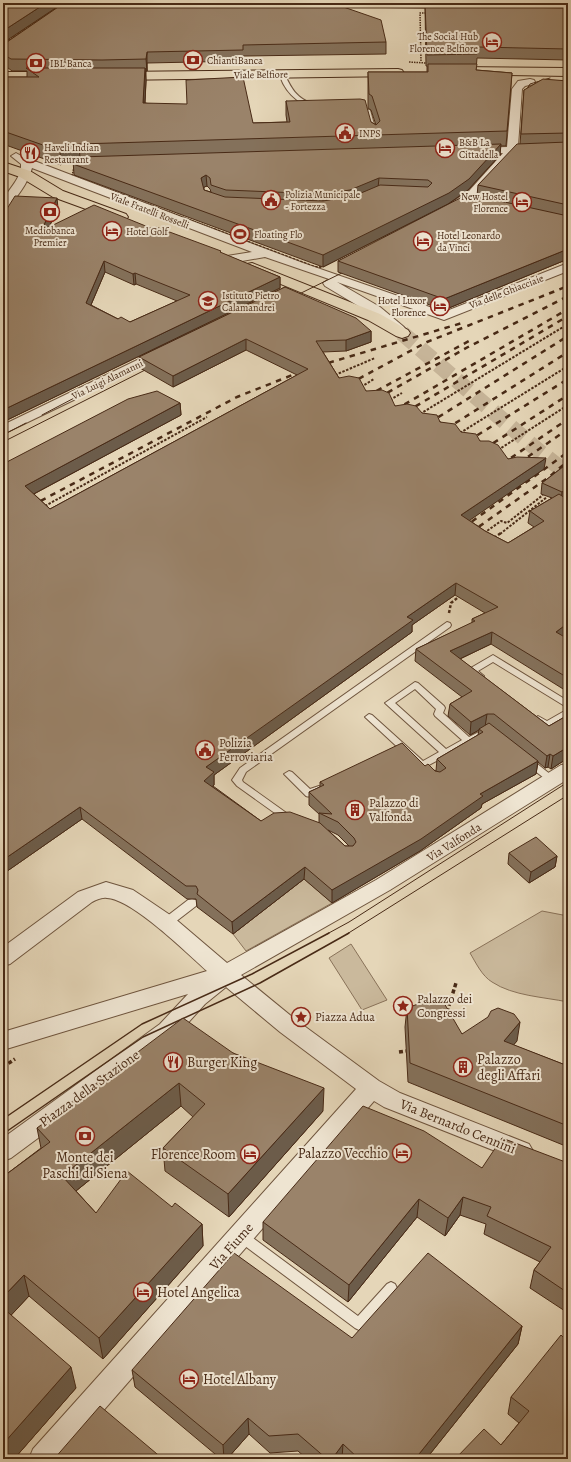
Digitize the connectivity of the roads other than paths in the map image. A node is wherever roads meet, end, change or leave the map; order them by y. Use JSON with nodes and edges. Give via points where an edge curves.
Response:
{"nodes":[{"id":1,"x":412,"y":72,"type":"edge"},
{"id":2,"x":568,"y":72,"type":"edge"},
{"id":3,"x":282,"y":74,"type":"junction"},
{"id":4,"x":3,"y":76,"type":"edge"},
{"id":5,"x":104,"y":77,"type":"edge"},
{"id":6,"x":3,"y":82,"type":"edge"},
{"id":7,"x":530,"y":82,"type":"junction"},
{"id":8,"x":568,"y":84,"type":"edge"},
{"id":9,"x":319,"y":106,"type":"edge"},
{"id":10,"x":348,"y":109,"type":"edge"},
{"id":11,"x":376,"y":136,"type":"edge"},
{"id":12,"x":568,"y":148,"type":"edge"},
{"id":13,"x":512,"y":150,"type":"junction"},
{"id":14,"x":3,"y":151,"type":"edge"},
{"id":15,"x":465,"y":151,"type":"edge"},
{"id":16,"x":3,"y":166,"type":"edge"},
{"id":17,"x":71,"y":166,"type":"edge"},
{"id":18,"x":29,"y":169,"type":"junction"},
{"id":19,"x":69,"y":179,"type":"junction"},
{"id":20,"x":462,"y":198,"type":"junction"},
{"id":21,"x":481,"y":202,"type":"edge"},
{"id":22,"x":3,"y":208,"type":"edge"},
{"id":23,"x":438,"y":214,"type":"edge"},
{"id":24,"x":136,"y":222,"type":"edge"},
{"id":25,"x":216,"y":254,"type":"edge"},
{"id":26,"x":268,"y":254,"type":"junction"},
{"id":27,"x":231,"y":259,"type":"junction"},
{"id":28,"x":338,"y":265,"type":"edge"},
{"id":29,"x":299,"y":266,"type":"junction"},
{"id":30,"x":568,"y":267,"type":"edge"},
{"id":31,"x":318,"y":270,"type":"junction"},
{"id":32,"x":444,"y":316,"type":"joint"},
{"id":33,"x":401,"y":332,"type":"joint"},
{"id":34,"x":172,"y":347,"type":"edge"},
{"id":35,"x":3,"y":430,"type":"edge"},
{"id":36,"x":447,"y":625,"type":"road end"},
{"id":37,"x":484,"y":680,"type":"edge"},
{"id":38,"x":568,"y":705,"type":"edge"},
{"id":39,"x":528,"y":712,"type":"edge"},
{"id":40,"x":568,"y":712,"type":"edge"},
{"id":41,"x":369,"y":717,"type":"dead end"},
{"id":42,"x":489,"y":730,"type":"edge"},
{"id":43,"x":468,"y":741,"type":"junction"},
{"id":44,"x":445,"y":753,"type":"junction"},
{"id":45,"x":523,"y":757,"type":"edge"},
{"id":46,"x":568,"y":770,"type":"edge"},
{"id":47,"x":289,"y":774,"type":"dead end"},
{"id":48,"x":552,"y":780,"type":"junction"},
{"id":49,"x":329,"y":784,"type":"edge"},
{"id":50,"x":300,"y":822,"type":"edge"},
{"id":51,"x":192,"y":903,"type":"dead end"},
{"id":52,"x":166,"y":923,"type":"junction"},
{"id":53,"x":3,"y":958,"type":"edge"},
{"id":54,"x":250,"y":960,"type":"joint"},
{"id":55,"x":234,"y":980,"type":"junction"},
{"id":56,"x":3,"y":1041,"type":"edge"},
{"id":57,"x":371,"y":1088,"type":"junction"},
{"id":58,"x":3,"y":1151,"type":"edge"},
{"id":59,"x":539,"y":1158,"type":"edge"},
{"id":60,"x":240,"y":1236,"type":"junction"},
{"id":61,"x":391,"y":1288,"type":"dead end"},
{"id":62,"x":43,"y":1459,"type":"edge"}],
"edges":[{"from":1,"to":3,"type":"main road","name":"Viale Belfiore"},
{"from":2,"to":7,"type":"main road","via":[[447,72]]},
{"from":3,"to":5,"type":"main road","name":"Viale Belfiore"},
{"from":3,"to":9,"type":"lane","via":[[294,96],[304,103]]},
{"from":4,"to":6,"type":"main road","via":[[72,77]]},
{"from":7,"to":8,"type":"main road"},
{"from":7,"to":13,"type":"street","via":[[522,83],[518,89]]},
{"from":10,"to":11,"type":"lane","via":[[368,111]]},
{"from":12,"to":13,"type":"street"},
{"from":13,"to":15,"type":"street"},
{"from":13,"to":20,"type":"street","via":[[473,193]]},
{"from":14,"to":18,"type":"main road","name":"Viale Fratelli Rosselli","via":[[16,156]]},
{"from":16,"to":18,"type":"main road"},
{"from":17,"to":19,"type":"street","via":[[66,173]]},
{"from":18,"to":19,"type":"street","name":"Viale Fratelli Rosselli"},
{"from":18,"to":22,"type":"street"},
{"from":18,"to":24,"type":"main road","via":[[58,194]]},
{"from":19,"to":26,"type":"street","name":"Viale Fratelli Rosselli"},
{"from":20,"to":21,"type":"street"},
{"from":20,"to":23,"type":"street"},
{"from":25,"to":27,"type":"main road"},
{"from":26,"to":27,"type":"street","name":"Viale Fratelli Rosselli"},
{"from":26,"to":29,"type":"street","name":"Viale Fratelli Rosselli"},
{"from":27,"to":33,"type":"main road","via":[[290,288],[374,317]]},
{"from":28,"to":31,"type":"street"},
{"from":29,"to":31,"type":"street","name":"Viale Fratelli Rosselli"},
{"from":29,"to":33,"type":"street","name":"Viale Fratelli Rosselli","via":[[376,310]]},
{"from":30,"to":32,"type":"street","name":"Via delle Ghiacciaie"},
{"from":31,"to":32,"type":"street","name":"Viale Fratelli Rosselli"},
{"from":34,"to":35,"type":"street","name":"Via Luigi Alamanni"},
{"from":36,"to":50,"type":"lane","via":[[239,775],[237,780],[240,784],[289,819]]},
{"from":37,"to":38,"type":"lane","via":[[472,671],[493,658]]},
{"from":39,"to":40,"type":"lane","via":[[547,725]]},
{"from":41,"to":44,"type":"lane","via":[[400,750],[425,768]]},
{"from":42,"to":43,"type":"lane"},
{"from":43,"to":44,"type":"lane"},
{"from":43,"to":44,"type":"lane","via":[[438,714],[441,708],[415,686],[389,703]]},
{"from":45,"to":48,"type":"lane"},
{"from":46,"to":48,"type":"street","name":"Via Valfonda"},
{"from":47,"to":49,"type":"lane","via":[[309,794]]},
{"from":48,"to":54,"type":"street","name":"Via Valfonda","via":[[379,883],[338,912]]},
{"from":51,"to":52,"type":"lane"},
{"from":52,"to":53,"type":"street","via":[[126,895],[106,890],[93,893],[74,905]]},
{"from":52,"to":55,"type":"street"},
{"from":54,"to":55,"type":"street","name":"Piazza della Stazione"},
{"from":55,"to":56,"type":"street","name":"Piazza della Stazione"},
{"from":55,"to":57,"type":"street"},
{"from":55,"to":58,"type":"street","name":"Piazza della Stazione","via":[[197,998],[168,1030]]},
{"from":57,"to":59,"type":"street","name":"Via Bernardo Cennini","via":[[392,1100]]},
{"from":57,"to":60,"type":"street","name":"Via Fiume"},
{"from":60,"to":61,"type":"lane","via":[[359,1324]]},
{"from":60,"to":62,"type":"street","name":"Via Fiume"}]}
